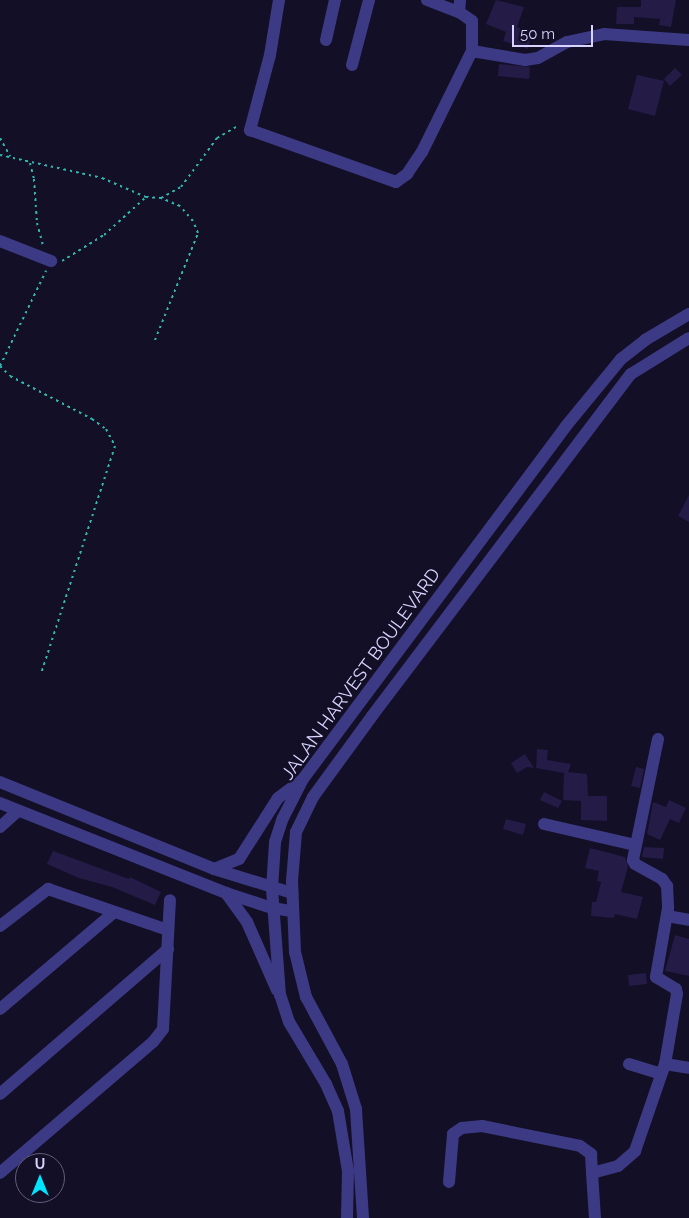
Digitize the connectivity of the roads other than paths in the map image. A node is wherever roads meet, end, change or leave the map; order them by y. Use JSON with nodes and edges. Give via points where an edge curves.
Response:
{"nodes":[{"id":1,"x":279,"y":0,"type":"edge"},
{"id":2,"x":335,"y":0,"type":"edge"},
{"id":3,"x":370,"y":0,"type":"edge"},
{"id":4,"x":427,"y":0,"type":"edge"},
{"id":5,"x":460,"y":6,"type":"edge"},
{"id":6,"x":326,"y":40,"type":"dead end"},
{"id":7,"x":689,"y":40,"type":"edge"},
{"id":8,"x":472,"y":52,"type":"junction"},
{"id":9,"x":352,"y":65,"type":"dead end"},
{"id":10,"x":0,"y":241,"type":"edge"},
{"id":11,"x":51,"y":261,"type":"road end"},
{"id":12,"x":689,"y":314,"type":"edge"},
{"id":13,"x":689,"y":338,"type":"edge"},
{"id":14,"x":444,"y":589,"type":"junction"},
{"id":15,"x":460,"y":600,"type":"junction"},
{"id":16,"x":658,"y":738,"type":"dead end"},
{"id":17,"x":303,"y":779,"type":"junction"},
{"id":18,"x":0,"y":782,"type":"edge"},
{"id":19,"x":0,"y":803,"type":"edge"},
{"id":20,"x":18,"y":811,"type":"junction"},
{"id":21,"x":544,"y":824,"type":"dead end"},
{"id":22,"x":0,"y":827,"type":"edge"},
{"id":23,"x":635,"y":845,"type":"junction"},
{"id":24,"x":214,"y":869,"type":"junction"},
{"id":25,"x":272,"y":889,"type":"junction"},
{"id":26,"x":226,"y":893,"type":"junction"},
{"id":27,"x":292,"y":893,"type":"junction"},
{"id":28,"x":170,"y":900,"type":"dead end"},
{"id":29,"x":272,"y":908,"type":"junction"},
{"id":30,"x":292,"y":910,"type":"junction"},
{"id":31,"x":113,"y":913,"type":"junction"},
{"id":32,"x":667,"y":916,"type":"junction"},
{"id":33,"x":689,"y":920,"type":"edge"},
{"id":34,"x":0,"y":926,"type":"edge"},
{"id":35,"x":168,"y":930,"type":"junction"},
{"id":36,"x":168,"y":949,"type":"junction"},
{"id":37,"x":280,"y":995,"type":"junction"},
{"id":38,"x":0,"y":1009,"type":"edge"},
{"id":39,"x":629,"y":1064,"type":"dead end"},
{"id":40,"x":689,"y":1068,"type":"edge"},
{"id":41,"x":663,"y":1069,"type":"junction"},
{"id":42,"x":0,"y":1094,"type":"edge"},
{"id":43,"x":0,"y":1173,"type":"edge"},
{"id":44,"x":592,"y":1173,"type":"junction"},
{"id":45,"x":449,"y":1182,"type":"dead end"},
{"id":46,"x":347,"y":1218,"type":"edge"},
{"id":47,"x":364,"y":1218,"type":"edge"},
{"id":48,"x":595,"y":1218,"type":"edge"}],
"edges":[{"from":1,"to":8,"type":"street","via":[[270,55],[250,130],[398,182],[422,152]]},
{"from":2,"to":6,"type":"street"},
{"from":3,"to":9,"type":"street"},
{"from":4,"to":5,"type":"street"},
{"from":5,"to":8,"type":"street","via":[[472,21]]},
{"from":7,"to":8,"type":"street","via":[[604,34],[567,42],[532,59],[512,60]]},
{"from":10,"to":11,"type":"street"},
{"from":12,"to":14,"type":"street","name":"JALAN HARVEST BOULEVARD","via":[[620,359]]},
{"from":13,"to":15,"type":"street","name":"JALAN HARVEST BOULEVARD","via":[[631,374]]},
{"from":14,"to":15,"type":"street"},
{"from":14,"to":17,"type":"street","name":"JALAN HARVEST BOULEVARD"},
{"from":15,"to":27,"type":"street","name":"JALAN HARVEST BOULEVARD","via":[[300,819],[294,842]]},
{"from":16,"to":23,"type":"street"},
{"from":17,"to":24,"type":"street","via":[[278,798],[239,859]]},
{"from":17,"to":25,"type":"street","name":"JALAN HARVEST BOULEVARD","via":[[275,842]]},
{"from":18,"to":24,"type":"street"},
{"from":19,"to":20,"type":"street"},
{"from":20,"to":22,"type":"street"},
{"from":20,"to":26,"type":"street"},
{"from":21,"to":23,"type":"street"},
{"from":23,"to":32,"type":"street","via":[[633,863],[666,883]]},
{"from":24,"to":25,"type":"street"},
{"from":25,"to":27,"type":"street"},
{"from":25,"to":29,"type":"street","name":"JALAN HARVEST BOULEVARD"},
{"from":26,"to":29,"type":"street"},
{"from":26,"to":37,"type":"street","via":[[247,922]]},
{"from":27,"to":30,"type":"street","name":"JALAN HARVEST BOULEVARD"},
{"from":28,"to":35,"type":"street"},
{"from":29,"to":30,"type":"street"},
{"from":29,"to":37,"type":"street","name":"JALAN HARVEST BOULEVARD"},
{"from":30,"to":47,"type":"street","name":"JALAN HARVEST BOULEVARD","via":[[295,952],[306,997],[342,1064],[356,1109]]},
{"from":31,"to":34,"type":"street","via":[[48,889]]},
{"from":31,"to":35,"type":"street"},
{"from":31,"to":38,"type":"street"},
{"from":32,"to":33,"type":"street"},
{"from":32,"to":41,"type":"street","via":[[656,977],[677,994]]},
{"from":35,"to":36,"type":"street"},
{"from":36,"to":42,"type":"street"},
{"from":36,"to":43,"type":"street","via":[[163,1029]]},
{"from":37,"to":46,"type":"street","name":"JALAN HARVEST BOULEVARD","via":[[289,1022],[326,1084],[338,1111],[348,1172]]},
{"from":39,"to":41,"type":"street"},
{"from":40,"to":41,"type":"street"},
{"from":41,"to":44,"type":"street","via":[[632,1155],[618,1166]]},
{"from":44,"to":45,"type":"street","via":[[591,1154],[580,1146],[482,1126],[462,1128],[453,1134]]},
{"from":44,"to":48,"type":"street"}]}
